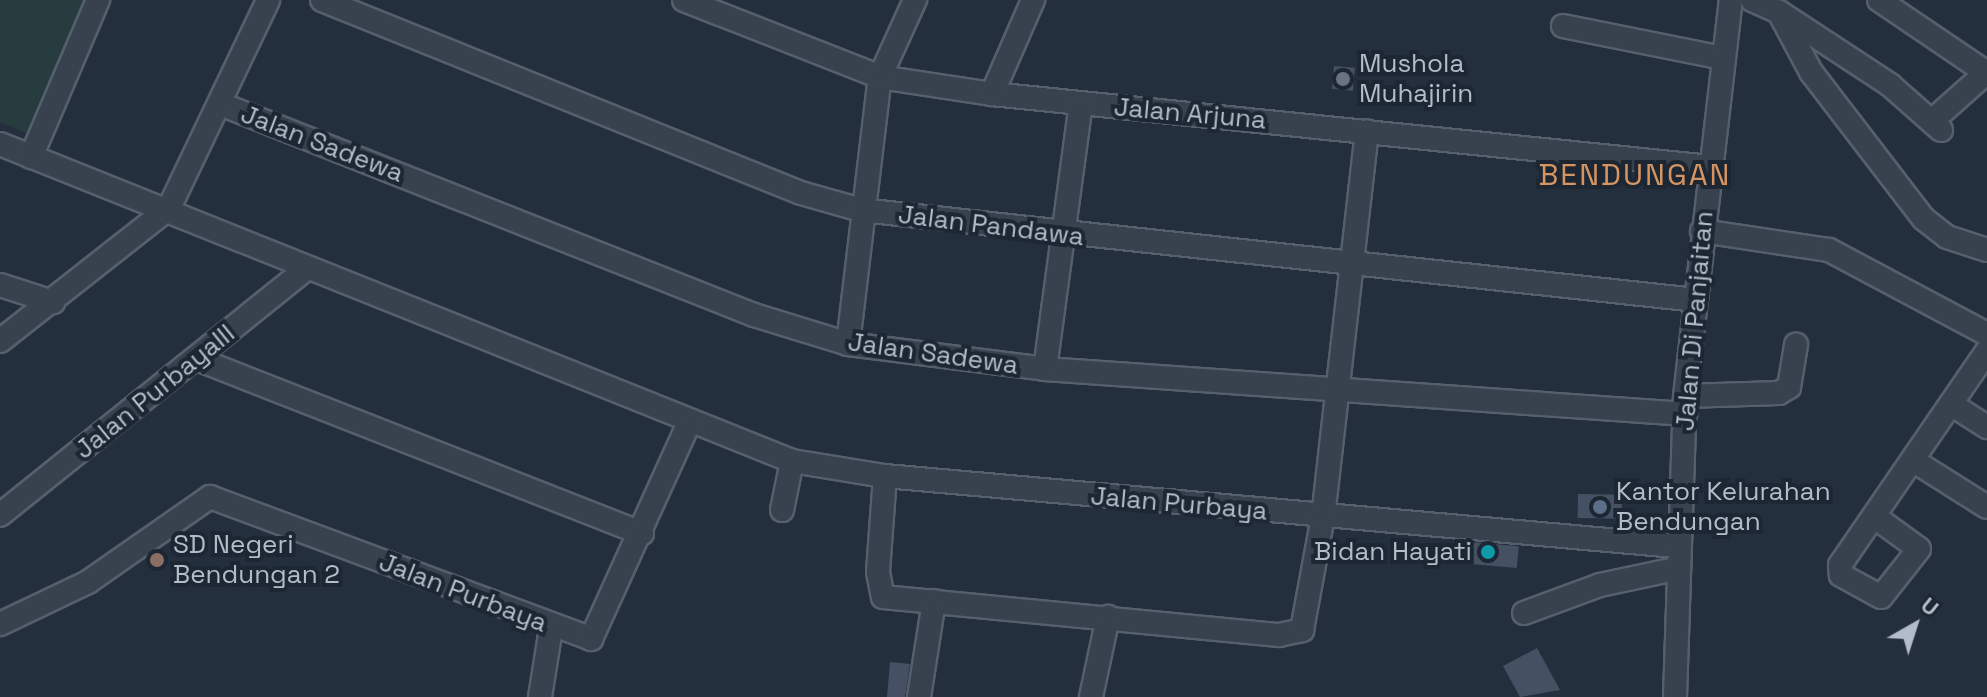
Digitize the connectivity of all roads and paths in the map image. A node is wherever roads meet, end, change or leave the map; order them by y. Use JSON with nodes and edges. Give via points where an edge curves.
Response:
{"nodes":[{"id":1,"x":98,"y":0,"type":"edge"},
{"id":2,"x":268,"y":0,"type":"edge"},
{"id":3,"x":322,"y":0,"type":"edge"},
{"id":4,"x":684,"y":0,"type":"edge"},
{"id":5,"x":915,"y":0,"type":"edge"},
{"id":6,"x":1033,"y":0,"type":"edge"},
{"id":7,"x":1731,"y":0,"type":"edge"},
{"id":8,"x":1752,"y":0,"type":"edge"},
{"id":9,"x":1879,"y":0,"type":"edge"},
{"id":10,"x":1779,"y":12,"type":"junction"},
{"id":11,"x":1563,"y":26,"type":"dead end"},
{"id":12,"x":1723,"y":58,"type":"junction"},
{"id":13,"x":1987,"y":72,"type":"edge"},
{"id":14,"x":880,"y":77,"type":"junction"},
{"id":15,"x":992,"y":94,"type":"junction"},
{"id":16,"x":1081,"y":103,"type":"junction"},
{"id":17,"x":223,"y":105,"type":"junction"},
{"id":18,"x":1367,"y":131,"type":"junction"},
{"id":19,"x":0,"y":144,"type":"edge"},
{"id":20,"x":31,"y":157,"type":"junction"},
{"id":21,"x":1711,"y":167,"type":"junction"},
{"id":22,"x":169,"y":208,"type":"junction"},
{"id":23,"x":861,"y":210,"type":"junction"},
{"id":24,"x":1702,"y":231,"type":"junction"},
{"id":25,"x":1061,"y":235,"type":"junction"},
{"id":26,"x":1987,"y":250,"type":"edge"},
{"id":27,"x":1356,"y":265,"type":"junction"},
{"id":28,"x":308,"y":267,"type":"junction"},
{"id":29,"x":0,"y":285,"type":"edge"},
{"id":30,"x":1696,"y":300,"type":"junction"},
{"id":31,"x":53,"y":302,"type":"junction"},
{"id":32,"x":1987,"y":334,"type":"edge"},
{"id":33,"x":0,"y":341,"type":"edge"},
{"id":34,"x":848,"y":344,"type":"junction"},
{"id":35,"x":1796,"y":345,"type":"dead end"},
{"id":36,"x":1987,"y":351,"type":"edge"},
{"id":37,"x":197,"y":359,"type":"junction"},
{"id":38,"x":1045,"y":369,"type":"junction"},
{"id":39,"x":1339,"y":393,"type":"junction"},
{"id":40,"x":1951,"y":404,"type":"junction"},
{"id":41,"x":1685,"y":405,"type":"junction"},
{"id":42,"x":689,"y":423,"type":"junction"},
{"id":43,"x":1987,"y":427,"type":"edge"},
{"id":44,"x":792,"y":461,"type":"junction"},
{"id":45,"x":1914,"y":461,"type":"junction"},
{"id":46,"x":885,"y":476,"type":"junction"},
{"id":47,"x":1987,"y":507,"type":"edge"},
{"id":48,"x":782,"y":510,"type":"dead end"},
{"id":49,"x":0,"y":515,"type":"edge"},
{"id":50,"x":1323,"y":517,"type":"junction"},
{"id":51,"x":1875,"y":517,"type":"dead end"},
{"id":52,"x":642,"y":533,"type":"junction"},
{"id":53,"x":1676,"y":546,"type":"junction"},
{"id":54,"x":1675,"y":569,"type":"junction"},
{"id":55,"x":934,"y":601,"type":"junction"},
{"id":56,"x":1524,"y":613,"type":"dead end"},
{"id":57,"x":1108,"y":617,"type":"junction"},
{"id":58,"x":0,"y":624,"type":"edge"},
{"id":59,"x":551,"y":628,"type":"junction"},
{"id":60,"x":540,"y":697,"type":"edge"},
{"id":61,"x":919,"y":697,"type":"edge"},
{"id":62,"x":1091,"y":697,"type":"edge"},
{"id":63,"x":1675,"y":697,"type":"edge"}],
"edges":[{"from":1,"to":20,"type":"street"},
{"from":2,"to":17,"type":"street"},
{"from":3,"to":23,"type":"street","name":"Jalan Pandawa","via":[[801,193]]},
{"from":4,"to":14,"type":"street","name":"Jalan Arjuna"},
{"from":5,"to":14,"type":"street"},
{"from":6,"to":15,"type":"street"},
{"from":7,"to":12,"type":"street","name":"Jalan Di Panjaitan"},
{"from":8,"to":10,"type":"street"},
{"from":9,"to":13,"type":"street"},
{"from":10,"to":13,"type":"street","via":[[1844,52],[1937,126]]},
{"from":10,"to":26,"type":"street","via":[[1811,72],[1924,219],[1947,237]]},
{"from":11,"to":12,"type":"street"},
{"from":12,"to":21,"type":"street","name":"Jalan Di Panjaitan"},
{"from":14,"to":15,"type":"street","name":"Jalan Arjuna"},
{"from":14,"to":23,"type":"street"},
{"from":15,"to":16,"type":"street","name":"Jalan Arjuna"},
{"from":16,"to":18,"type":"street","name":"Jalan Arjuna"},
{"from":16,"to":25,"type":"street"},
{"from":17,"to":22,"type":"street"},
{"from":17,"to":34,"type":"street","name":"Jalan Sadewa","via":[[754,315]]},
{"from":18,"to":21,"type":"street","name":"Jalan Arjuna"},
{"from":18,"to":27,"type":"street"},
{"from":19,"to":20,"type":"street","name":"Jalan Purbaya"},
{"from":20,"to":22,"type":"street","name":"Jalan Purbaya"},
{"from":21,"to":24,"type":"street","name":"Jalan Di Panjaitan"},
{"from":22,"to":28,"type":"street","name":"Jalan Purbaya"},
{"from":22,"to":31,"type":"street"},
{"from":23,"to":25,"type":"street","name":"Jalan Pandawa"},
{"from":23,"to":34,"type":"street"},
{"from":24,"to":30,"type":"street","name":"Jalan Di Panjaitan"},
{"from":24,"to":32,"type":"street","via":[[1829,250]]},
{"from":25,"to":27,"type":"street","name":"Jalan Pandawa"},
{"from":25,"to":38,"type":"street"},
{"from":27,"to":30,"type":"street","name":"Jalan Pandawa"},
{"from":27,"to":39,"type":"street"},
{"from":28,"to":37,"type":"street","name":"Jalan PurbayaIII"},
{"from":28,"to":42,"type":"street","name":"Jalan Purbaya"},
{"from":29,"to":31,"type":"street"},
{"from":30,"to":41,"type":"street","name":"Jalan Di Panjaitan"},
{"from":31,"to":33,"type":"street"},
{"from":34,"to":38,"type":"street","name":"Jalan Sadewa"},
{"from":35,"to":41,"type":"street","name":"Jalan Sadewa","via":[[1789,387],[1779,393]]},
{"from":36,"to":40,"type":"street"},
{"from":37,"to":49,"type":"street","name":"Jalan PurbayaIII"},
{"from":37,"to":52,"type":"street"},
{"from":38,"to":39,"type":"street","name":"Jalan Sadewa"},
{"from":39,"to":41,"type":"street","name":"Jalan Sadewa"},
{"from":39,"to":50,"type":"street"},
{"from":40,"to":43,"type":"street"},
{"from":40,"to":45,"type":"street"},
{"from":41,"to":53,"type":"street","name":"Jalan Di Panjaitan"},
{"from":42,"to":44,"type":"street","name":"Jalan Purbaya"},
{"from":42,"to":52,"type":"street","name":"Jalan Purbaya"},
{"from":44,"to":46,"type":"street","name":"Jalan Purbaya"},
{"from":44,"to":48,"type":"street"},
{"from":45,"to":47,"type":"street"},
{"from":45,"to":51,"type":"street"},
{"from":46,"to":50,"type":"street","name":"Jalan Purbaya"},
{"from":46,"to":55,"type":"street","via":[[878,589],[883,597]]},
{"from":50,"to":53,"type":"street","name":"Jalan Purbaya"},
{"from":50,"to":57,"type":"street","via":[[1307,622],[1294,634]]},
{"from":52,"to":59,"type":"street","name":"Jalan Purbaya","via":[[596,633],[583,640]]},
{"from":53,"to":54,"type":"street","name":"Jalan Di Panjaitan"},
{"from":54,"to":56,"type":"street","via":[[1600,585]]},
{"from":54,"to":63,"type":"street","name":"Jalan Di Panjaitan"},
{"from":55,"to":57,"type":"street"},
{"from":55,"to":61,"type":"street"},
{"from":57,"to":62,"type":"street"},
{"from":58,"to":59,"type":"street","name":"Jalan Purbaya","via":[[88,582],[210,497]]},
{"from":59,"to":60,"type":"street"}]}
